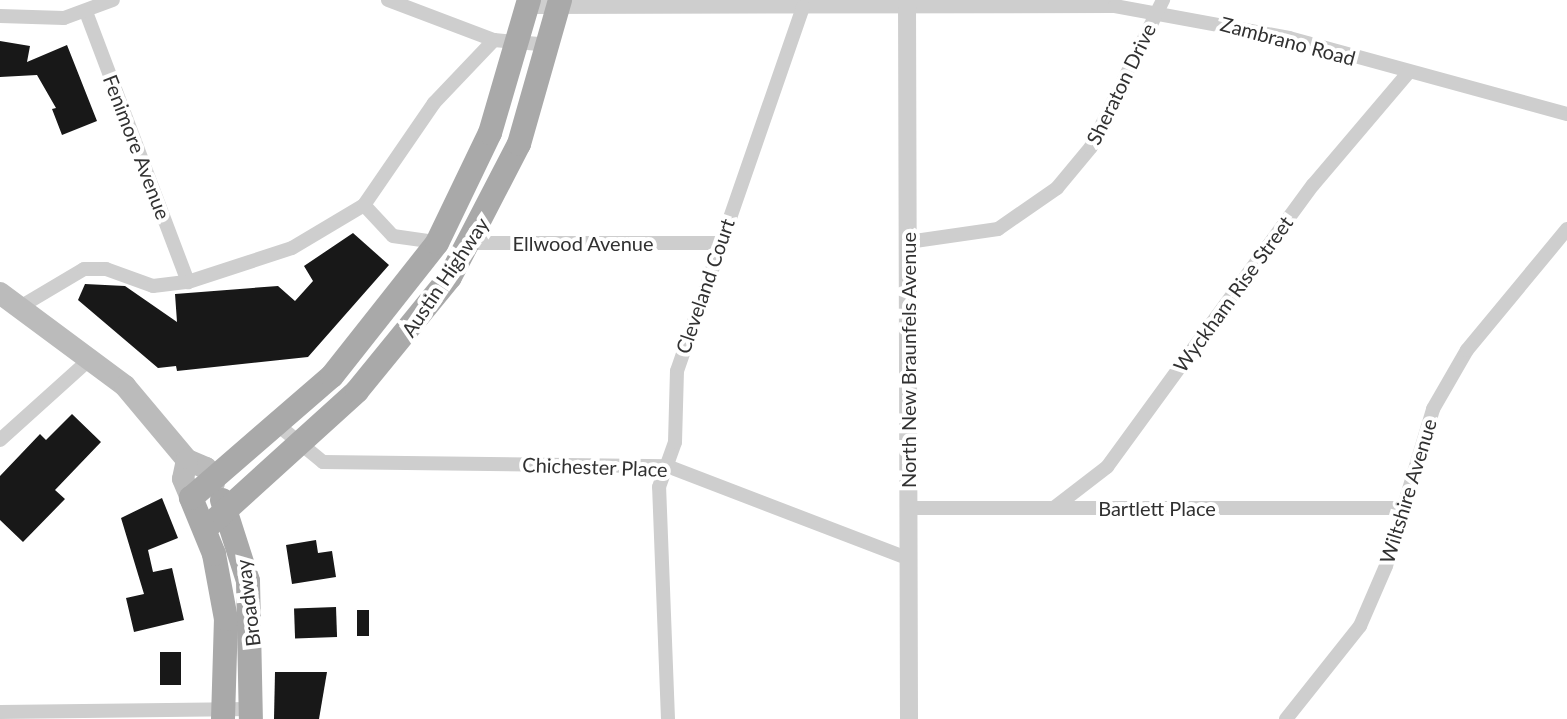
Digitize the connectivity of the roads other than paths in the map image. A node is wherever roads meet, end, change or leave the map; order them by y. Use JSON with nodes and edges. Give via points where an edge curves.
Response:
{"nodes":[{"id":1,"x":113,"y":0,"type":"edge"},
{"id":2,"x":388,"y":0,"type":"edge"},
{"id":3,"x":907,"y":3,"type":"edge"},
{"id":4,"x":529,"y":4,"type":"edge"},
{"id":5,"x":559,"y":4,"type":"edge"},
{"id":6,"x":1160,"y":6,"type":"edge"},
{"id":7,"x":803,"y":7,"type":"junction"},
{"id":8,"x":86,"y":12,"type":"junction"},
{"id":9,"x":0,"y":16,"type":"edge"},
{"id":10,"x":494,"y":40,"type":"junction"},
{"id":11,"x":519,"y":43,"type":"junction"},
{"id":12,"x":550,"y":45,"type":"junction"},
{"id":13,"x":1407,"y":74,"type":"junction"},
{"id":14,"x":1567,"y":114,"type":"edge"},
{"id":15,"x":364,"y":205,"type":"junction"},
{"id":16,"x":1567,"y":229,"type":"edge"},
{"id":17,"x":908,"y":242,"type":"junction"},
{"id":18,"x":437,"y":243,"type":"junction"},
{"id":19,"x":471,"y":243,"type":"junction"},
{"id":20,"x":719,"y":243,"type":"junction"},
{"id":21,"x":188,"y":282,"type":"junction"},
{"id":22,"x":0,"y":293,"type":"edge"},
{"id":23,"x":20,"y":307,"type":"junction"},
{"id":24,"x":91,"y":358,"type":"junction"},
{"id":25,"x":279,"y":426,"type":"junction"},
{"id":26,"x":0,"y":440,"type":"edge"},
{"id":27,"x":299,"y":448,"type":"junction"},
{"id":28,"x":187,"y":460,"type":"junction"},
{"id":29,"x":667,"y":466,"type":"junction"},
{"id":30,"x":214,"y":483,"type":"junction"},
{"id":31,"x":191,"y":498,"type":"junction"},
{"id":32,"x":1055,"y":507,"type":"junction"},
{"id":33,"x":908,"y":508,"type":"junction"},
{"id":34,"x":1405,"y":508,"type":"junction"},
{"id":35,"x":228,"y":514,"type":"junction"},
{"id":36,"x":205,"y":529,"type":"junction"},
{"id":37,"x":909,"y":559,"type":"junction"},
{"id":38,"x":0,"y":712,"type":"edge"},
{"id":39,"x":224,"y":713,"type":"edge"},
{"id":40,"x":251,"y":714,"type":"edge"},
{"id":41,"x":668,"y":719,"type":"edge"},
{"id":42,"x":909,"y":719,"type":"edge"},
{"id":43,"x":1286,"y":719,"type":"edge"}],
"edges":[{"from":1,"to":8,"type":"street"},
{"from":2,"to":10,"type":"street"},
{"from":3,"to":6,"type":"street","name":"Zambrano Road"},
{"from":3,"to":7,"type":"street","name":"Zambrano Road"},
{"from":3,"to":17,"type":"street","name":"North New Braunfels Avenue"},
{"from":4,"to":5,"type":"street","name":"Zambrano Road"},
{"from":4,"to":11,"type":"main road","name":"Austin Highway"},
{"from":5,"to":7,"type":"street","name":"Zambrano Road"},
{"from":5,"to":12,"type":"main road","name":"Austin Highway"},
{"from":6,"to":13,"type":"street","name":"Zambrano Road"},
{"from":6,"to":17,"type":"street","name":"Sheraton Drive","via":[[1091,147],[1057,188],[998,229]]},
{"from":7,"to":20,"type":"street","name":"Cleveland Court"},
{"from":8,"to":9,"type":"street","via":[[40,20]]},
{"from":8,"to":21,"type":"street","name":"Fenimore Avenue"},
{"from":10,"to":11,"type":"street"},
{"from":10,"to":15,"type":"street","via":[[434,103],[388,179]]},
{"from":11,"to":12,"type":"street"},
{"from":11,"to":18,"type":"main road","name":"Austin Highway","via":[[490,133]]},
{"from":12,"to":19,"type":"main road","name":"Austin Highway","via":[[519,144]]},
{"from":13,"to":14,"type":"street","name":"Zambrano Road"},
{"from":13,"to":32,"type":"street","name":"Wyckham Rise Street","via":[[1313,185],[1107,467]]},
{"from":15,"to":18,"type":"street","name":"Ellwood Avenue","via":[[393,236]]},
{"from":15,"to":21,"type":"street","via":[[292,248]]},
{"from":16,"to":34,"type":"street","name":"Wiltshire Avenue","via":[[1467,350],[1433,409]]},
{"from":17,"to":33,"type":"street","name":"North New Braunfels Avenue"},
{"from":18,"to":19,"type":"street","name":"Ellwood Avenue"},
{"from":18,"to":25,"type":"main road","name":"Austin Highway","via":[[364,340]]},
{"from":19,"to":20,"type":"street","name":"Ellwood Avenue"},
{"from":19,"to":27,"type":"main road","name":"Austin Highway","via":[[390,357]]},
{"from":20,"to":29,"type":"street","name":"Cleveland Court","via":[[677,371],[675,442]]},
{"from":21,"to":23,"type":"street","via":[[153,286],[106,269],[84,269]]},
{"from":22,"to":23,"type":"main road","name":"Broadway"},
{"from":23,"to":24,"type":"main road","name":"Broadway"},
{"from":24,"to":26,"type":"street"},
{"from":24,"to":28,"type":"main road","name":"Broadway","via":[[159,420]]},
{"from":25,"to":27,"type":"street","name":"Chichester Place"},
{"from":25,"to":30,"type":"main road","name":"Austin Highway"},
{"from":27,"to":29,"type":"street","name":"Chichester Place","via":[[323,462]]},
{"from":27,"to":35,"type":"main road","name":"Austin Highway"},
{"from":28,"to":30,"type":"main road","name":"Broadway","via":[[206,468]]},
{"from":28,"to":31,"type":"main road","name":"Broadway","via":[[183,479]]},
{"from":29,"to":37,"type":"street","name":"Chichester Place"},
{"from":29,"to":41,"type":"street","name":"Cleveland Court","via":[[659,487]]},
{"from":30,"to":31,"type":"main road","name":"Austin Highway"},
{"from":30,"to":35,"type":"main road","name":"Broadway"},
{"from":31,"to":36,"type":"main road","name":"Broadway"},
{"from":32,"to":33,"type":"street","name":"Bartlett Place"},
{"from":32,"to":34,"type":"street","name":"Bartlett Place"},
{"from":33,"to":37,"type":"street","name":"North New Braunfels Avenue"},
{"from":34,"to":43,"type":"street","name":"Wiltshire Avenue","via":[[1360,626]]},
{"from":35,"to":36,"type":"main road","name":"Austin Highway"},
{"from":35,"to":40,"type":"main road","name":"Broadway","via":[[242,551],[253,615]]},
{"from":36,"to":39,"type":"main road","name":"Broadway","via":[[226,619]]},
{"from":37,"to":42,"type":"street","name":"North New Braunfels Avenue"},
{"from":38,"to":39,"type":"street"},
{"from":39,"to":40,"type":"street"}]}
